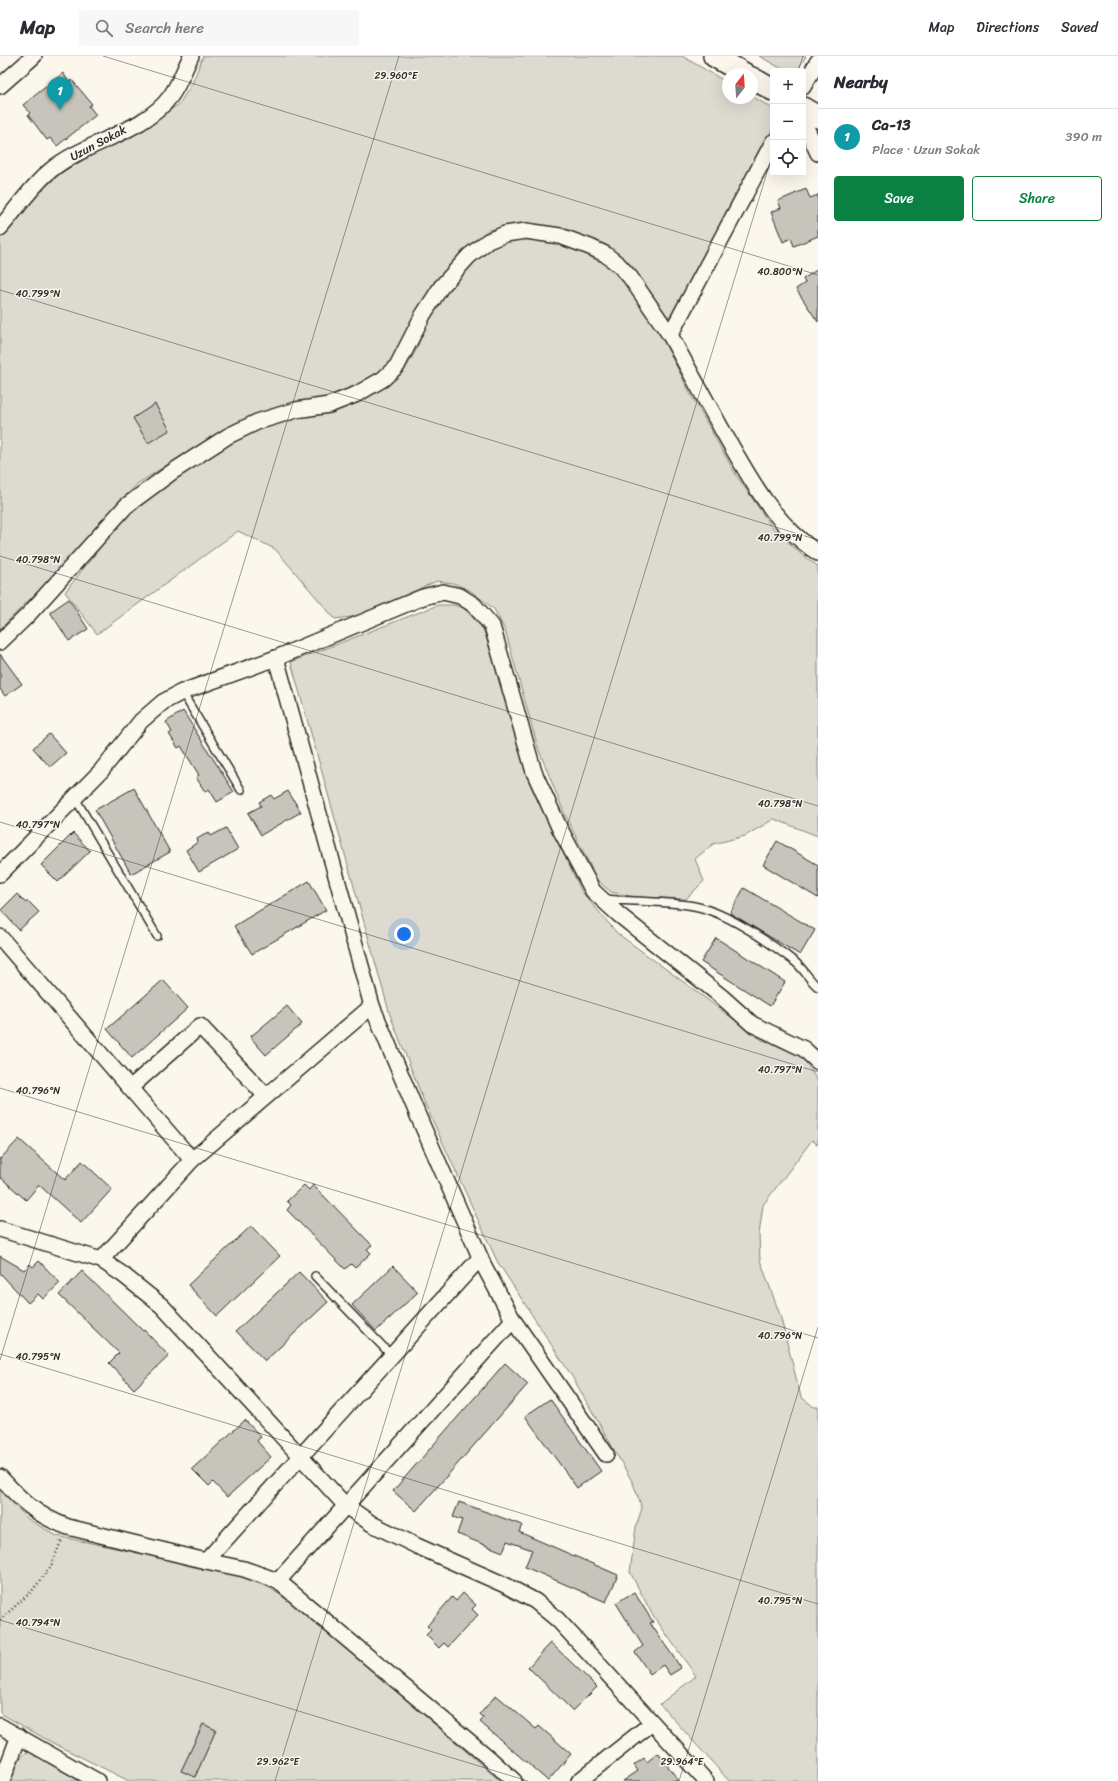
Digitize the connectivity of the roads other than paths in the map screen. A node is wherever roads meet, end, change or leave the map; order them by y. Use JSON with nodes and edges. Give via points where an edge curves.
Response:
{"nodes":[{"id":1,"x":34,"y":56,"type":"edge"},
{"id":2,"x":191,"y":56,"type":"edge"},
{"id":3,"x":714,"y":56,"type":"edge"},
{"id":4,"x":818,"y":61,"type":"edge"},
{"id":5,"x":735,"y":68,"type":"edge"},
{"id":6,"x":758,"y":81,"type":"edge"},
{"id":7,"x":806,"y":82,"type":"edge"},
{"id":8,"x":0,"y":86,"type":"edge"},
{"id":9,"x":770,"y":88,"type":"edge"},
{"id":10,"x":806,"y":110,"type":"edge"},
{"id":11,"x":818,"y":117,"type":"edge"},
{"id":12,"x":806,"y":128,"type":"edge"},
{"id":13,"x":770,"y":148,"type":"edge"},
{"id":14,"x":818,"y":154,"type":"edge"},
{"id":15,"x":0,"y":228,"type":"edge"},
{"id":16,"x":670,"y":334,"type":"junction"},
{"id":17,"x":818,"y":553,"type":"edge"},
{"id":18,"x":0,"y":642,"type":"edge"},
{"id":19,"x":276,"y":658,"type":"junction"},
{"id":20,"x":182,"y":692,"type":"junction"},
{"id":21,"x":241,"y":790,"type":"dead end"},
{"id":22,"x":76,"y":798,"type":"junction"},
{"id":23,"x":0,"y":874,"type":"edge"},
{"id":24,"x":602,"y":899,"type":"junction"},
{"id":25,"x":157,"y":936,"type":"dead end"},
{"id":26,"x":0,"y":937,"type":"edge"},
{"id":27,"x":818,"y":987,"type":"edge"},
{"id":28,"x":372,"y":1006,"type":"junction"},
{"id":29,"x":818,"y":1062,"type":"edge"},
{"id":30,"x":130,"y":1088,"type":"junction"},
{"id":31,"x":266,"y":1096,"type":"junction"},
{"id":32,"x":192,"y":1160,"type":"junction"},
{"id":33,"x":0,"y":1230,"type":"edge"},
{"id":34,"x":480,"y":1258,"type":"junction"},
{"id":35,"x":101,"y":1260,"type":"junction"},
{"id":36,"x":315,"y":1276,"type":"dead end"},
{"id":37,"x":513,"y":1320,"type":"junction"},
{"id":38,"x":392,"y":1356,"type":"junction"},
{"id":39,"x":606,"y":1454,"type":"dead end"},
{"id":40,"x":301,"y":1457,"type":"junction"},
{"id":41,"x":0,"y":1477,"type":"edge"},
{"id":42,"x":346,"y":1506,"type":"junction"},
{"id":43,"x":206,"y":1561,"type":"junction"},
{"id":44,"x":278,"y":1581,"type":"junction"},
{"id":45,"x":652,"y":1723,"type":"junction"},
{"id":46,"x":0,"y":1726,"type":"edge"},
{"id":47,"x":19,"y":1736,"type":"junction"},
{"id":48,"x":2,"y":1781,"type":"edge"},
{"id":49,"x":97,"y":1781,"type":"edge"},
{"id":50,"x":514,"y":1781,"type":"edge"},
{"id":51,"x":580,"y":1781,"type":"edge"},
{"id":52,"x":706,"y":1781,"type":"edge"}],
"edges":[{"from":1,"to":8,"type":"street"},
{"from":2,"to":15,"type":"street","name":"Uzun Sokak","via":[[178,85],[161,106],[136,124],[88,147],[51,170],[36,184]]},
{"from":3,"to":5,"type":"street"},
{"from":4,"to":7,"type":"street"},
{"from":6,"to":9,"type":"street"},
{"from":10,"to":11,"type":"street"},
{"from":12,"to":14,"type":"street"},
{"from":13,"to":16,"type":"street"},
{"from":16,"to":17,"type":"street","via":[[754,484],[784,525]]},
{"from":16,"to":18,"type":"street","via":[[619,264],[590,246],[560,236],[526,231],[505,234],[488,241],[468,256],[441,287],[423,314],[397,366],[383,379],[357,394],[329,405],[296,410],[257,422],[228,436],[172,472],[126,506],[28,615]]},
{"from":19,"to":20,"type":"street"},
{"from":19,"to":24,"type":"street","via":[[423,597],[443,592],[460,596],[474,605],[492,626],[534,772],[559,827],[593,891]]},
{"from":19,"to":28,"type":"street"},
{"from":20,"to":21,"type":"lane"},
{"from":20,"to":22,"type":"street","via":[[163,702],[141,722]]},
{"from":22,"to":23,"type":"street"},
{"from":22,"to":25,"type":"lane"},
{"from":24,"to":27,"type":"lane","via":[[694,906],[709,910],[771,944],[797,964]]},
{"from":24,"to":29,"type":"street","via":[[752,1024],[804,1049]]},
{"from":26,"to":30,"type":"street"},
{"from":28,"to":31,"type":"street"},
{"from":28,"to":34,"type":"street"},
{"from":30,"to":31,"type":"street","via":[[200,1026]]},
{"from":30,"to":32,"type":"street"},
{"from":31,"to":32,"type":"street"},
{"from":32,"to":35,"type":"street"},
{"from":33,"to":35,"type":"street"},
{"from":34,"to":37,"type":"street"},
{"from":34,"to":38,"type":"street"},
{"from":35,"to":40,"type":"street","via":[[162,1306]]},
{"from":36,"to":38,"type":"lane"},
{"from":37,"to":39,"type":"street"},
{"from":37,"to":42,"type":"street"},
{"from":38,"to":40,"type":"street"},
{"from":40,"to":42,"type":"street"},
{"from":40,"to":43,"type":"street"},
{"from":41,"to":43,"type":"street","via":[[24,1503],[68,1528]]},
{"from":42,"to":44,"type":"street"},
{"from":42,"to":45,"type":"street","via":[[379,1528],[505,1585],[535,1602],[558,1620]]},
{"from":43,"to":44,"type":"street","via":[[244,1569]]},
{"from":44,"to":50,"type":"street"},
{"from":45,"to":51,"type":"street"},
{"from":45,"to":52,"type":"street"},
{"from":46,"to":47,"type":"street"},
{"from":47,"to":48,"type":"street"},
{"from":47,"to":49,"type":"street"}]}
